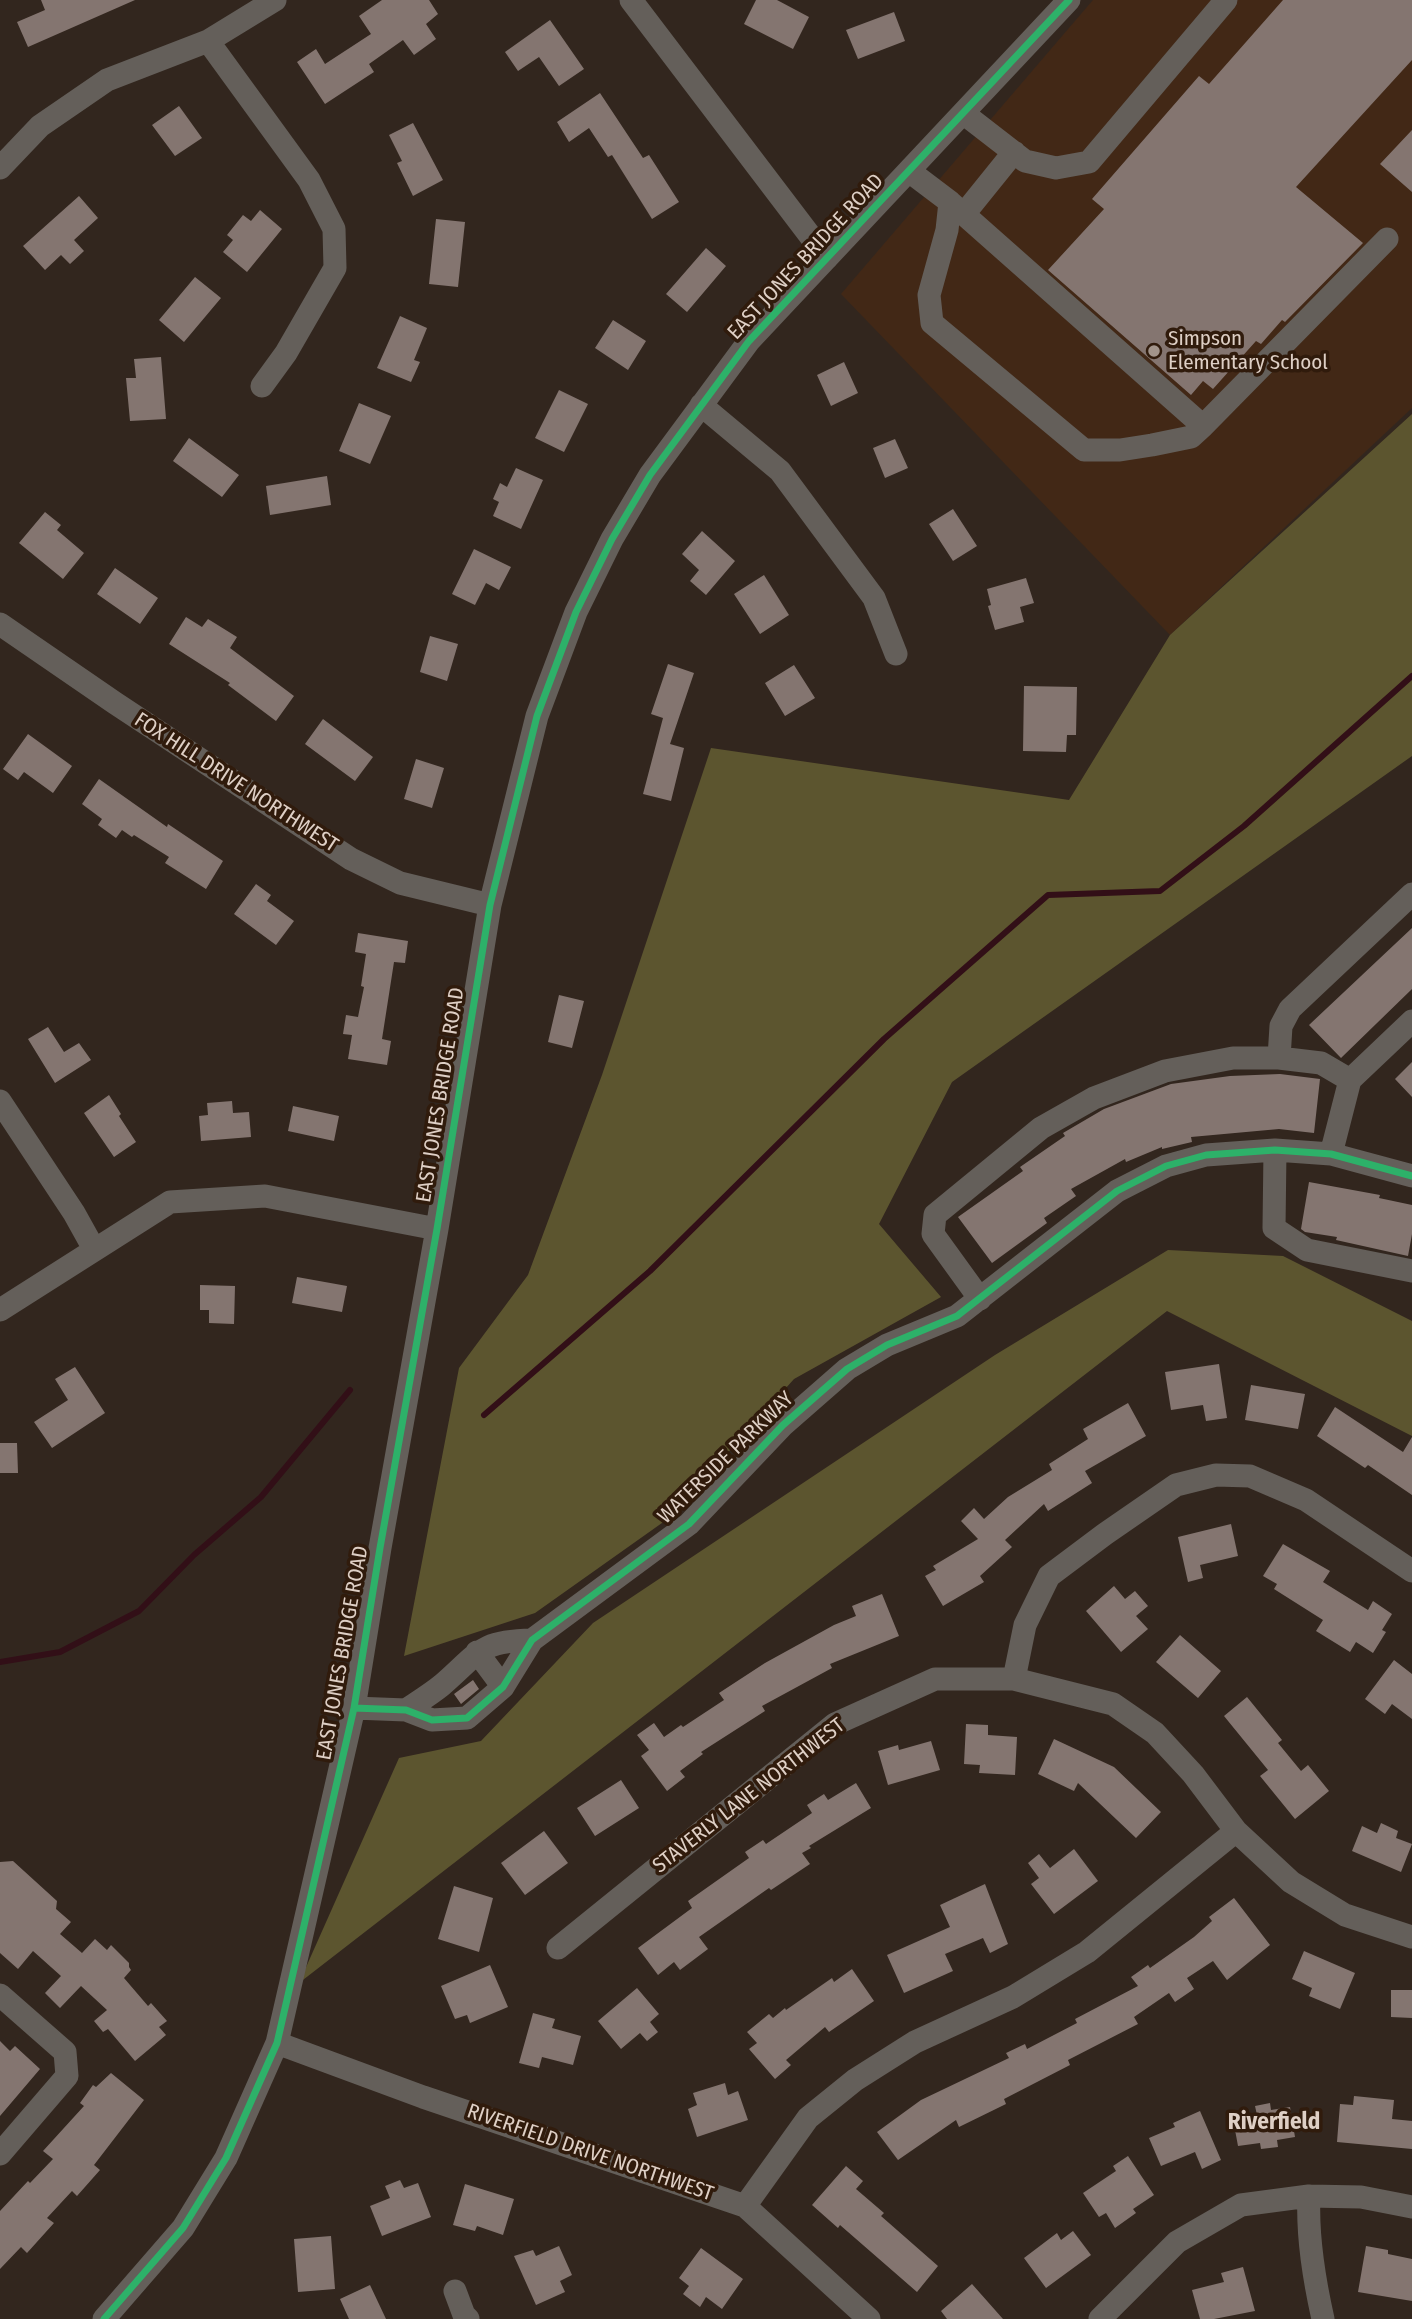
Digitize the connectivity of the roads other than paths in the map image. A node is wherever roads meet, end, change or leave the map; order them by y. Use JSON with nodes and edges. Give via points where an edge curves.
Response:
{"nodes":[{"id":1,"x":275,"y":0,"type":"edge"},
{"id":2,"x":631,"y":0,"type":"edge"},
{"id":3,"x":1069,"y":0,"type":"edge"},
{"id":4,"x":1226,"y":0,"type":"edge"},
{"id":5,"x":208,"y":41,"type":"junction"},
{"id":6,"x":963,"y":113,"type":"junction"},
{"id":7,"x":1014,"y":152,"type":"junction"},
{"id":8,"x":0,"y":167,"type":"edge"},
{"id":9,"x":909,"y":171,"type":"junction"},
{"id":10,"x":957,"y":208,"type":"junction"},
{"id":11,"x":1387,"y":239,"type":"dead end"},
{"id":12,"x":827,"y":258,"type":"junction"},
{"id":13,"x":261,"y":386,"type":"dead end"},
{"id":14,"x":701,"y":405,"type":"junction"},
{"id":15,"x":1203,"y":426,"type":"junction"},
{"id":16,"x":0,"y":624,"type":"edge"},
{"id":17,"x":896,"y":653,"type":"dead end"},
{"id":18,"x":1412,"y":894,"type":"edge"},
{"id":19,"x":490,"y":905,"type":"junction"},
{"id":20,"x":1412,"y":1021,"type":"edge"},
{"id":21,"x":1279,"y":1058,"type":"junction"},
{"id":22,"x":1350,"y":1080,"type":"junction"},
{"id":23,"x":0,"y":1101,"type":"edge"},
{"id":24,"x":1275,"y":1150,"type":"junction"},
{"id":25,"x":1331,"y":1154,"type":"junction"},
{"id":26,"x":1412,"y":1176,"type":"edge"},
{"id":27,"x":438,"y":1229,"type":"junction"},
{"id":28,"x":94,"y":1249,"type":"junction"},
{"id":29,"x":1412,"y":1270,"type":"edge"},
{"id":30,"x":980,"y":1298,"type":"junction"},
{"id":31,"x":0,"y":1310,"type":"edge"},
{"id":32,"x":1412,"y":1571,"type":"edge"},
{"id":33,"x":532,"y":1640,"type":"junction"},
{"id":34,"x":477,"y":1652,"type":"junction"},
{"id":35,"x":1014,"y":1679,"type":"junction"},
{"id":36,"x":503,"y":1687,"type":"junction"},
{"id":37,"x":354,"y":1708,"type":"junction"},
{"id":38,"x":406,"y":1710,"type":"junction"},
{"id":39,"x":1236,"y":1831,"type":"junction"},
{"id":40,"x":1412,"y":1937,"type":"edge"},
{"id":41,"x":558,"y":1948,"type":"dead end"},
{"id":42,"x":0,"y":1996,"type":"edge"},
{"id":43,"x":277,"y":2043,"type":"junction"},
{"id":44,"x":0,"y":2154,"type":"edge"},
{"id":45,"x":1310,"y":2196,"type":"junction"},
{"id":46,"x":745,"y":2206,"type":"junction"},
{"id":47,"x":1412,"y":2207,"type":"edge"},
{"id":48,"x":456,"y":2291,"type":"dead end"},
{"id":49,"x":104,"y":2319,"type":"edge"},
{"id":50,"x":468,"y":2319,"type":"edge"},
{"id":51,"x":869,"y":2319,"type":"edge"},
{"id":52,"x":1100,"y":2319,"type":"edge"},
{"id":53,"x":1323,"y":2319,"type":"edge"}],
"edges":[{"from":1,"to":5,"type":"street"},
{"from":2,"to":12,"type":"street"},
{"from":3,"to":6,"type":"street","name":"EAST JONES BRIDGE ROAD"},
{"from":4,"to":7,"type":"street","via":[[1089,162],[1056,168],[1026,161]]},
{"from":5,"to":8,"type":"street","via":[[107,80],[40,126]]},
{"from":5,"to":13,"type":"street","via":[[309,180],[334,229],[335,268],[286,353]]},
{"from":6,"to":7,"type":"street"},
{"from":6,"to":9,"type":"street","name":"EAST JONES BRIDGE ROAD"},
{"from":7,"to":10,"type":"street"},
{"from":9,"to":10,"type":"street"},
{"from":9,"to":12,"type":"street","name":"EAST JONES BRIDGE ROAD"},
{"from":10,"to":15,"type":"street"},
{"from":10,"to":15,"type":"street","via":[[929,295],[932,323],[1084,450],[1152,445],[1191,437]]},
{"from":11,"to":15,"type":"street"},
{"from":12,"to":14,"type":"street","name":"EAST JONES BRIDGE ROAD","via":[[750,341]]},
{"from":14,"to":17,"type":"street","via":[[780,471],[874,598]]},
{"from":14,"to":19,"type":"street","name":"EAST JONES BRIDGE ROAD","via":[[650,475],[576,612],[537,716]]},
{"from":16,"to":19,"type":"street","name":"FOX HILL DRIVE NORTHWEST","via":[[351,859],[400,883]]},
{"from":18,"to":21,"type":"street","via":[[1290,1009],[1280,1026]]},
{"from":19,"to":27,"type":"street","name":"EAST JONES BRIDGE ROAD"},
{"from":20,"to":22,"type":"street"},
{"from":21,"to":22,"type":"street","via":[[1321,1063]]},
{"from":21,"to":30,"type":"street","via":[[1233,1058],[1165,1071],[1094,1098],[1041,1128],[935,1215],[933,1234]]},
{"from":22,"to":25,"type":"street"},
{"from":23,"to":28,"type":"street"},
{"from":24,"to":25,"type":"street","name":"WATERSIDE PARKWAY"},
{"from":24,"to":29,"type":"street","via":[[1274,1228],[1307,1250]]},
{"from":24,"to":30,"type":"street","name":"WATERSIDE PARKWAY","via":[[1206,1155],[1166,1166],[1117,1191]]},
{"from":25,"to":26,"type":"street","name":"WATERSIDE PARKWAY"},
{"from":27,"to":28,"type":"street","via":[[265,1196],[170,1202]]},
{"from":27,"to":37,"type":"street","name":"EAST JONES BRIDGE ROAD"},
{"from":28,"to":31,"type":"street"},
{"from":30,"to":33,"type":"street","name":"WATERSIDE PARKWAY","via":[[957,1315],[887,1345],[847,1369],[783,1425],[689,1524]]},
{"from":32,"to":35,"type":"street","via":[[1306,1500],[1251,1476],[1216,1475],[1176,1485],[1049,1576],[1025,1625]]},
{"from":33,"to":34,"type":"street","via":[[506,1640]]},
{"from":33,"to":36,"type":"street","name":"WATERSIDE PARKWAY"},
{"from":34,"to":36,"type":"street"},
{"from":34,"to":38,"type":"street","via":[[441,1686]]},
{"from":35,"to":39,"type":"street","name":"STAVERLY LANE NORTHWEST","via":[[1113,1704],[1155,1732]]},
{"from":35,"to":41,"type":"street","name":"STAVERLY LANE NORTHWEST","via":[[935,1679],[835,1724]]},
{"from":36,"to":38,"type":"street","name":"WATERSIDE PARKWAY","via":[[467,1718],[432,1720]]},
{"from":37,"to":38,"type":"street","name":"WATERSIDE PARKWAY"},
{"from":37,"to":43,"type":"street","name":"EAST JONES BRIDGE ROAD"},
{"from":39,"to":40,"type":"street","name":"STAVERLY LANE NORTHWEST","via":[[1291,1882],[1345,1915]]},
{"from":39,"to":46,"type":"street","via":[[1087,1952],[1013,1997],[915,2042],[855,2080],[808,2118]]},
{"from":42,"to":44,"type":"street","via":[[65,2052],[68,2076]]},
{"from":43,"to":46,"type":"street","name":"RIVERFIELD DRIVE NORTHWEST"},
{"from":43,"to":49,"type":"street","name":"EAST JONES BRIDGE ROAD","via":[[226,2158],[183,2228]]},
{"from":45,"to":47,"type":"street","via":[[1361,2197]]},
{"from":45,"to":52,"type":"street","via":[[1241,2205],[1187,2236]]},
{"from":45,"to":53,"type":"street","via":[[1308,2220]]},
{"from":46,"to":51,"type":"street","name":"RIVERFIELD DRIVE NORTHWEST"},
{"from":48,"to":50,"type":"street"}]}
